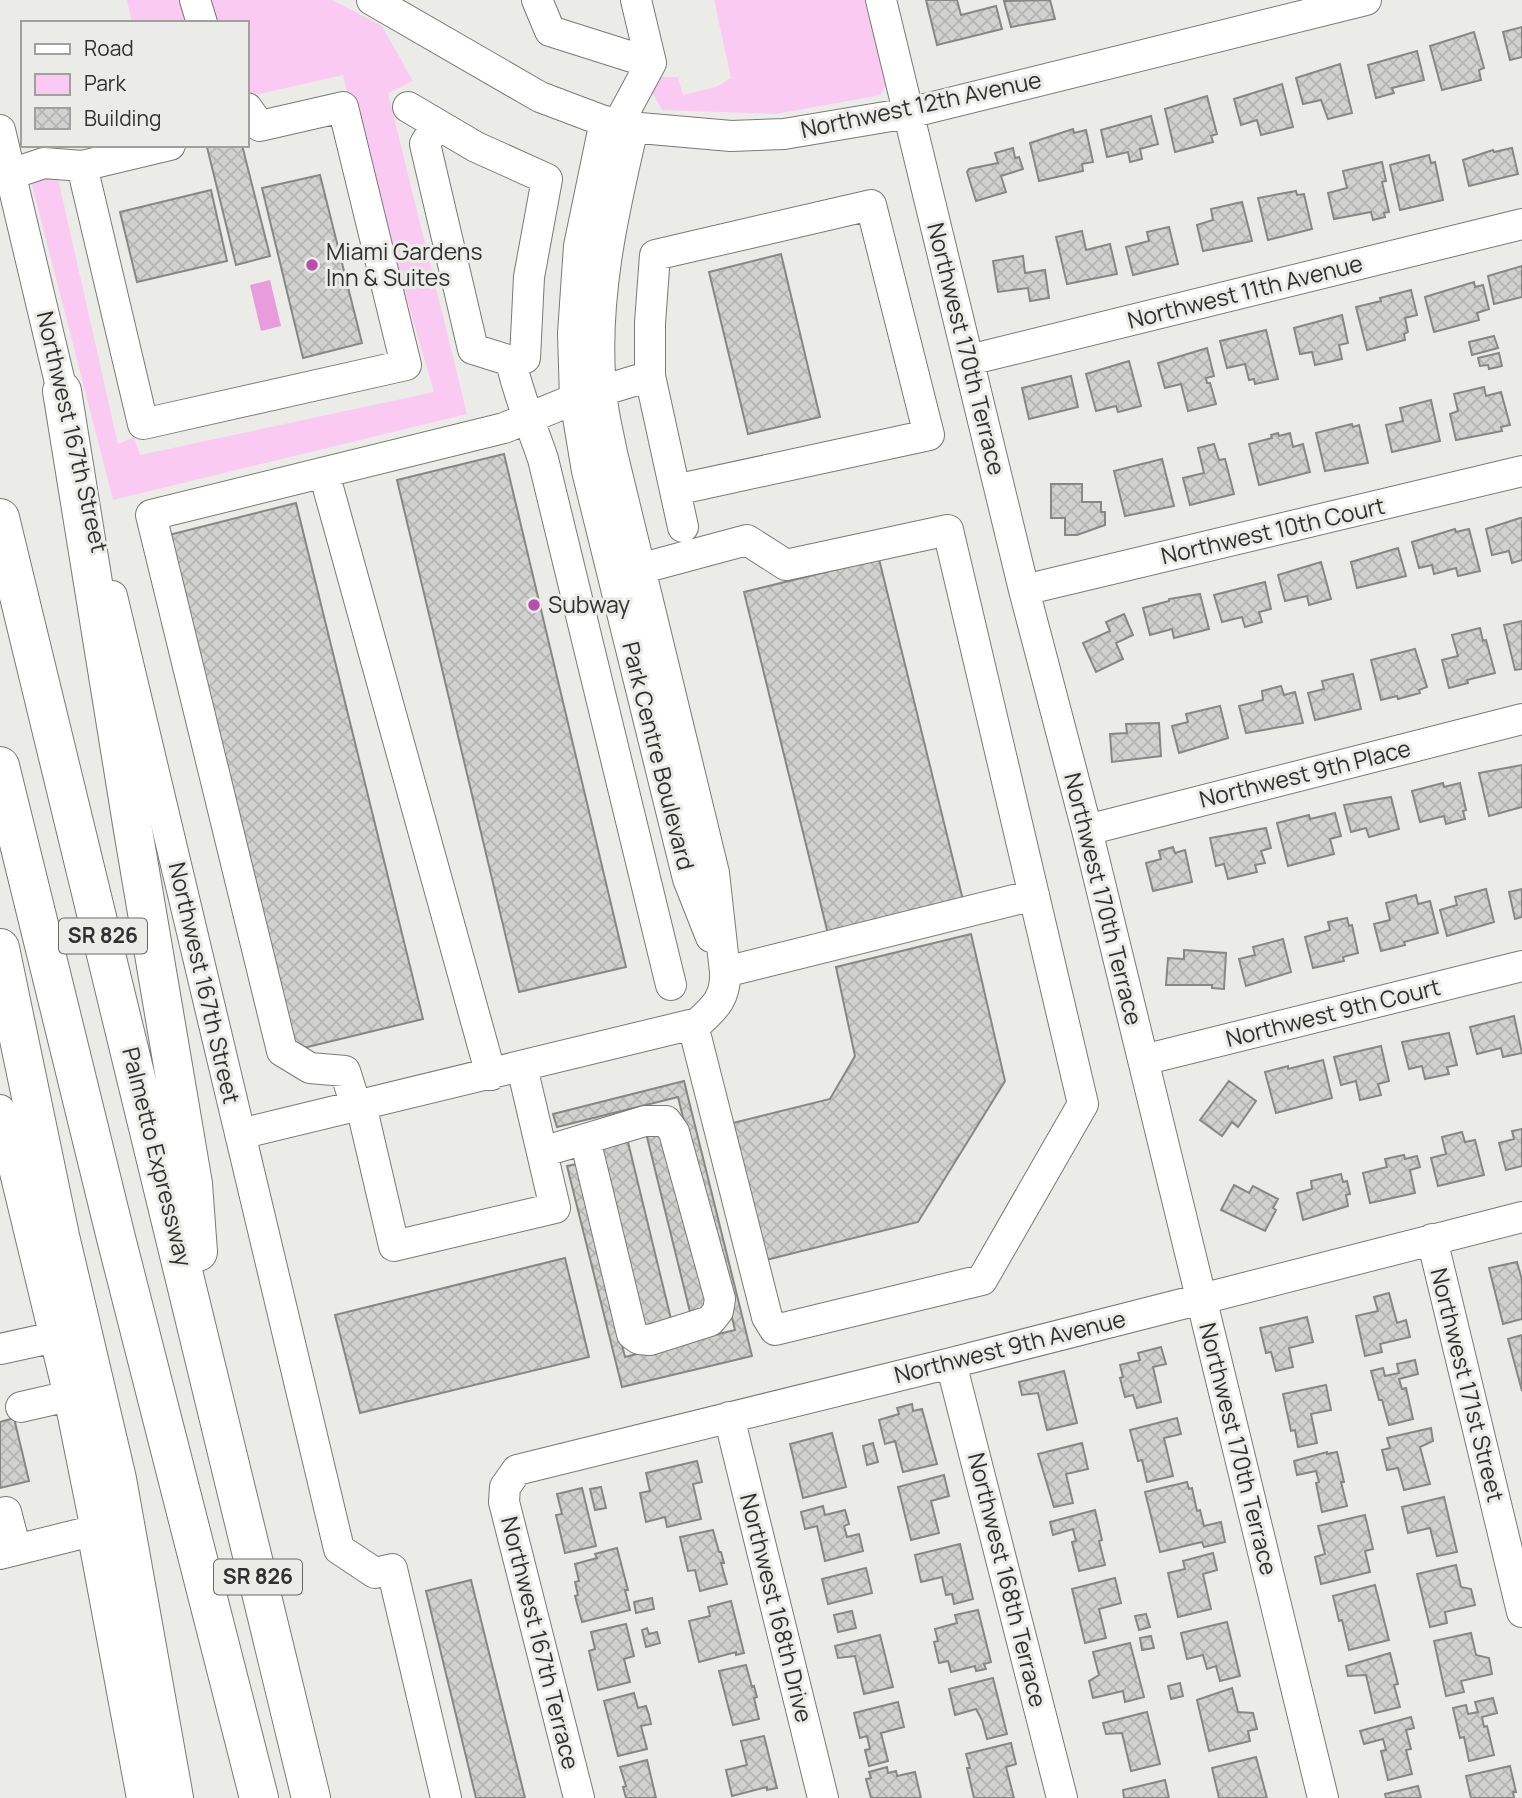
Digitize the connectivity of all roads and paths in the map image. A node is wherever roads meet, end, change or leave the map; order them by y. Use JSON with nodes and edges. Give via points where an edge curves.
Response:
{"nodes":[{"id":1,"x":195,"y":0,"type":"edge"},
{"id":2,"x":372,"y":0,"type":"edge"},
{"id":3,"x":537,"y":0,"type":"edge"},
{"id":4,"x":636,"y":0,"type":"edge"},
{"id":5,"x":881,"y":0,"type":"edge"},
{"id":6,"x":1366,"y":0,"type":"edge"},
{"id":7,"x":201,"y":21,"type":"edge"},
{"id":8,"x":651,"y":63,"type":"junction"},
{"id":9,"x":408,"y":107,"type":"dead end"},
{"id":10,"x":248,"y":109,"type":"edge"},
{"id":11,"x":909,"y":113,"type":"junction"},
{"id":12,"x":437,"y":124,"type":"junction"},
{"id":13,"x":618,"y":125,"type":"junction"},
{"id":14,"x":0,"y":130,"type":"edge"},
{"id":15,"x":162,"y":147,"type":"edge"},
{"id":16,"x":82,"y":166,"type":"junction"},
{"id":17,"x":11,"y":174,"type":"junction"},
{"id":18,"x":1522,"y":224,"type":"edge"},
{"id":19,"x":969,"y":360,"type":"junction"},
{"id":20,"x":511,"y":361,"type":"junction"},
{"id":21,"x":650,"y":376,"type":"junction"},
{"id":22,"x":62,"y":391,"type":"junction"},
{"id":23,"x":588,"y":395,"type":"junction"},
{"id":24,"x":530,"y":417,"type":"junction"},
{"id":25,"x":1522,"y":471,"type":"edge"},
{"id":26,"x":324,"y":473,"type":"junction"},
{"id":27,"x":675,"y":490,"type":"junction"},
{"id":28,"x":0,"y":517,"type":"edge"},
{"id":29,"x":683,"y":527,"type":"dead end"},
{"id":30,"x":627,"y":572,"type":"junction"},
{"id":31,"x":1024,"y":590,"type":"junction"},
{"id":32,"x":1522,"y":719,"type":"edge"},
{"id":33,"x":0,"y":766,"type":"edge"},
{"id":34,"x":1087,"y":830,"type":"junction"},
{"id":35,"x":701,"y":876,"type":"junction"},
{"id":36,"x":647,"y":888,"type":"junction"},
{"id":37,"x":1034,"y":895,"type":"junction"},
{"id":38,"x":0,"y":948,"type":"edge"},
{"id":39,"x":1522,"y":966,"type":"edge"},
{"id":40,"x":725,"y":972,"type":"junction"},
{"id":41,"x":671,"y":985,"type":"dead end"},
{"id":42,"x":693,"y":1025,"type":"junction"},
{"id":43,"x":1143,"y":1060,"type":"junction"},
{"id":44,"x":522,"y":1067,"type":"junction"},
{"id":45,"x":491,"y":1075,"type":"junction"},
{"id":46,"x":358,"y":1106,"type":"junction"},
{"id":47,"x":0,"y":1110,"type":"edge"},
{"id":48,"x":240,"y":1134,"type":"junction"},
{"id":49,"x":585,"y":1139,"type":"junction"},
{"id":50,"x":542,"y":1152,"type":"junction"},
{"id":51,"x":6,"y":1161,"type":"edge"},
{"id":52,"x":1522,"y":1217,"type":"edge"},
{"id":53,"x":1432,"y":1239,"type":"junction"},
{"id":54,"x":1201,"y":1297,"type":"junction"},
{"id":55,"x":55,"y":1337,"type":"junction"},
{"id":56,"x":0,"y":1349,"type":"edge"},
{"id":57,"x":205,"y":1355,"type":"junction"},
{"id":58,"x":951,"y":1363,"type":"junction"},
{"id":59,"x":69,"y":1396,"type":"junction"},
{"id":60,"x":21,"y":1407,"type":"dead end"},
{"id":61,"x":729,"y":1417,"type":"junction"},
{"id":62,"x":505,"y":1487,"type":"joint"},
{"id":63,"x":11,"y":1511,"type":"edge"},
{"id":64,"x":96,"y":1530,"type":"junction"},
{"id":65,"x":8,"y":1552,"type":"edge"},
{"id":66,"x":1522,"y":1612,"type":"edge"},
{"id":67,"x":146,"y":1798,"type":"edge"},
{"id":68,"x":174,"y":1798,"type":"edge"},
{"id":69,"x":259,"y":1798,"type":"edge"},
{"id":70,"x":311,"y":1798,"type":"edge"},
{"id":71,"x":446,"y":1798,"type":"edge"},
{"id":72,"x":579,"y":1798,"type":"edge"},
{"id":73,"x":823,"y":1798,"type":"edge"},
{"id":74,"x":1062,"y":1798,"type":"edge"},
{"id":75,"x":1323,"y":1798,"type":"edge"}],
"edges":[{"from":1,"to":7,"type":"street"},
{"from":2,"to":13,"type":"street","name":"Northwest 12th Avenue","via":[[540,97]]},
{"from":3,"to":8,"type":"street","via":[[550,31]]},
{"from":4,"to":8,"type":"street"},
{"from":5,"to":11,"type":"street","name":"Northwest 170th Terrace"},
{"from":6,"to":11,"type":"street","name":"Northwest 12th Avenue"},
{"from":8,"to":13,"type":"street","name":"Park Centre Boulevard"},
{"from":9,"to":12,"type":"street"},
{"from":10,"to":16,"type":"street","via":[[260,126],[344,107],[406,365],[143,424]]},
{"from":11,"to":13,"type":"street","name":"Northwest 12th Avenue","via":[[784,134],[731,136]]},
{"from":11,"to":19,"type":"street","name":"Northwest 170th Terrace"},
{"from":12,"to":20,"type":"street","via":[[425,144],[473,349]]},
{"from":12,"to":20,"type":"street","via":[[547,178],[529,277],[525,358]]},
{"from":13,"to":23,"type":"street","name":"Park Centre Boulevard","via":[[579,246],[573,332]]},
{"from":14,"to":17,"type":"street","name":"Northwest 167th Street"},
{"from":15,"to":16,"type":"street"},
{"from":16,"to":17,"type":"street","via":[[44,163]]},
{"from":17,"to":22,"type":"street","name":"Northwest 167th Street"},
{"from":18,"to":19,"type":"street","name":"Northwest 11th Avenue"},
{"from":19,"to":31,"type":"street","name":"Northwest 170th Terrace"},
{"from":20,"to":24,"type":"street"},
{"from":21,"to":23,"type":"street"},
{"from":21,"to":27,"type":"street"},
{"from":21,"to":27,"type":"street","via":[[655,255],[871,205],[929,435]]},
{"from":22,"to":48,"type":"street","name":"Northwest 167th Street"},
{"from":22,"to":57,"type":"highway","via":[[193,1184]]},
{"from":23,"to":24,"type":"street"},
{"from":23,"to":30,"type":"street","name":"Park Centre Boulevard","via":[[587,471]]},
{"from":24,"to":26,"type":"street","via":[[504,428]]},
{"from":24,"to":36,"type":"street"},
{"from":25,"to":31,"type":"street","name":"Northwest 10th Court"},
{"from":26,"to":45,"type":"street"},
{"from":26,"to":46,"type":"street","via":[[151,515],[282,1051],[310,1068],[345,1071]]},
{"from":27,"to":29,"type":"street"},
{"from":28,"to":57,"type":"highway","name":"Palmetto Expressway","number":"SR 826"},
{"from":30,"to":35,"type":"street","name":"Park Centre Boulevard"},
{"from":30,"to":37,"type":"street","via":[[747,540],[786,565],[948,530]]},
{"from":31,"to":34,"type":"street","name":"Northwest 170th Terrace"},
{"from":32,"to":34,"type":"street","name":"Northwest 9th Place"},
{"from":33,"to":69,"type":"highway","number":"SR 826"},
{"from":34,"to":43,"type":"street","name":"Northwest 170th Terrace"},
{"from":35,"to":36,"type":"street"},
{"from":35,"to":40,"type":"street","name":"Park Centre Boulevard"},
{"from":36,"to":41,"type":"street"},
{"from":37,"to":40,"type":"street"},
{"from":37,"to":42,"type":"street","via":[[1083,1104],[982,1280],[775,1330],[767,1317]]},
{"from":38,"to":68,"type":"highway","via":[[117,1479]]},
{"from":39,"to":43,"type":"street","name":"Northwest 9th Court"},
{"from":40,"to":42,"type":"street","via":[[718,1006]]},
{"from":42,"to":44,"type":"street"},
{"from":43,"to":54,"type":"street","name":"Northwest 170th Terrace"},
{"from":44,"to":45,"type":"street"},
{"from":44,"to":50,"type":"street"},
{"from":45,"to":46,"type":"street"},
{"from":46,"to":48,"type":"street"},
{"from":46,"to":50,"type":"street","via":[[394,1246],[555,1208]]},
{"from":47,"to":51,"type":"street"},
{"from":48,"to":71,"type":"street","name":"Northwest 167th Street","via":[[339,1549],[375,1573],[392,1569]]},
{"from":49,"to":49,"type":"street","via":[[645,1121],[666,1121],[674,1132],[720,1299],[718,1311],[709,1321],[650,1340],[632,1334]]},
{"from":49,"to":50,"type":"street"},
{"from":51,"to":55,"type":"street"},
{"from":52,"to":53,"type":"street","name":"Northwest 9th Avenue"},
{"from":53,"to":54,"type":"street","name":"Northwest 9th Avenue"},
{"from":53,"to":66,"type":"street","name":"Northwest 171st Street"},
{"from":54,"to":58,"type":"street","name":"Northwest 9th Avenue"},
{"from":54,"to":75,"type":"street","name":"Northwest 170th Terrace"},
{"from":55,"to":56,"type":"street"},
{"from":55,"to":59,"type":"street"},
{"from":57,"to":70,"type":"highway","name":"Palmetto Expressway","number":"SR 826"},
{"from":58,"to":61,"type":"street","name":"Northwest 9th Avenue"},
{"from":58,"to":74,"type":"street","name":"Northwest 168th Terrace"},
{"from":59,"to":60,"type":"street"},
{"from":59,"to":64,"type":"street"},
{"from":61,"to":62,"type":"street","name":"Northwest 9th Avenue","via":[[517,1470]]},
{"from":61,"to":73,"type":"street","name":"Northwest 168th Drive"},
{"from":62,"to":72,"type":"street","name":"Northwest 167th Terrace","via":[[504,1502]]},
{"from":63,"to":65,"type":"street"},
{"from":64,"to":65,"type":"street"},
{"from":64,"to":67,"type":"highway"}]}
